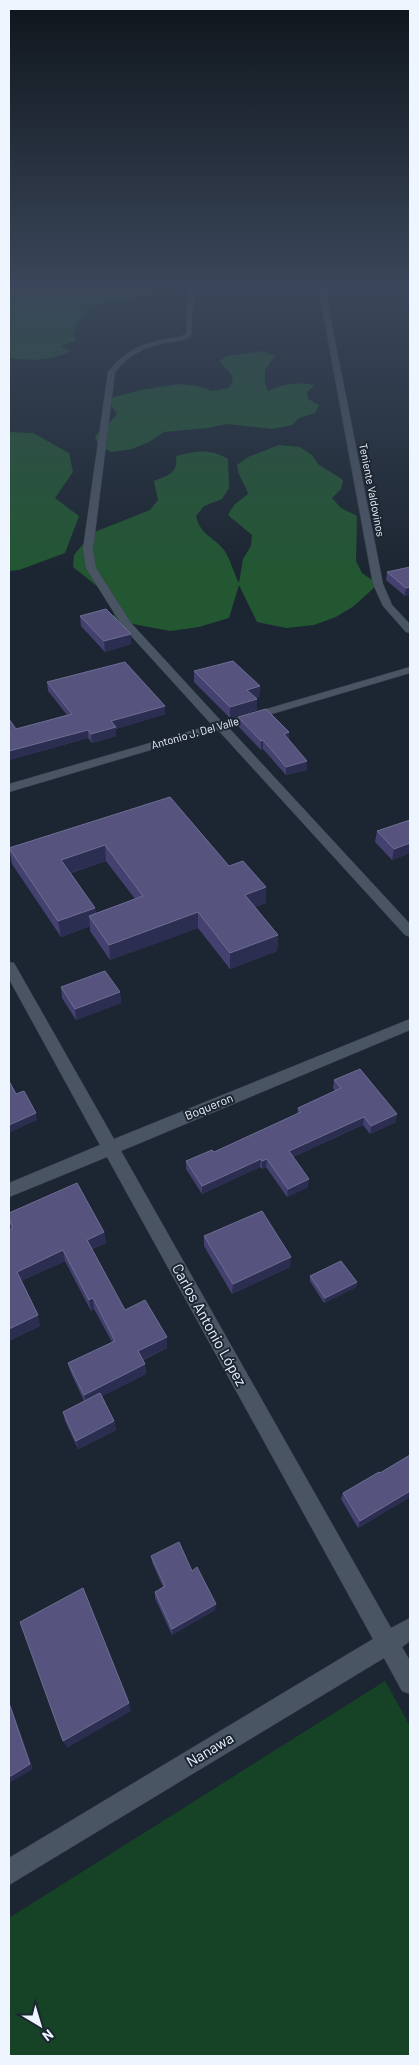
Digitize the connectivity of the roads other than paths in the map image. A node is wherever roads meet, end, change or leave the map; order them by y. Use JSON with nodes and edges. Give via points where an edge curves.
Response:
{"nodes":[{"id":1,"x":111,"y":381,"type":"edge"},
{"id":2,"x":339,"y":381,"type":"edge"},
{"id":3,"x":410,"y":630,"type":"edge"},
{"id":4,"x":410,"y":670,"type":"edge"},
{"id":5,"x":220,"y":726,"type":"junction"},
{"id":6,"x":9,"y":788,"type":"edge"},
{"id":7,"x":410,"y":932,"type":"edge"},
{"id":8,"x":9,"y":967,"type":"edge"},
{"id":9,"x":410,"y":1024,"type":"edge"},
{"id":10,"x":110,"y":1148,"type":"junction"},
{"id":11,"x":9,"y":1190,"type":"edge"},
{"id":12,"x":410,"y":1629,"type":"edge"},
{"id":13,"x":387,"y":1643,"type":"junction"},
{"id":14,"x":410,"y":1683,"type":"edge"},
{"id":15,"x":9,"y":1872,"type":"edge"}],
"edges":[{"from":1,"to":5,"type":"street","via":[[88,549],[91,568],[127,625]]},
{"from":2,"to":3,"type":"street","name":"Teniente Valdovinos","via":[[378,584],[388,606]]},
{"from":4,"to":5,"type":"street","name":"Antonio J. Del Valle"},
{"from":5,"to":6,"type":"street","name":"Antonio J. Del Valle"},
{"from":5,"to":7,"type":"street"},
{"from":8,"to":10,"type":"street","name":"Carlos Antonio López"},
{"from":9,"to":10,"type":"street","name":"Boqueron"},
{"from":10,"to":11,"type":"street","name":"Boqueron"},
{"from":10,"to":13,"type":"street","name":"Carlos Antonio López"},
{"from":12,"to":13,"type":"street","name":"Nanawa"},
{"from":13,"to":14,"type":"street","name":"Carlos Antonio López"},
{"from":13,"to":15,"type":"street","name":"Nanawa"}]}
